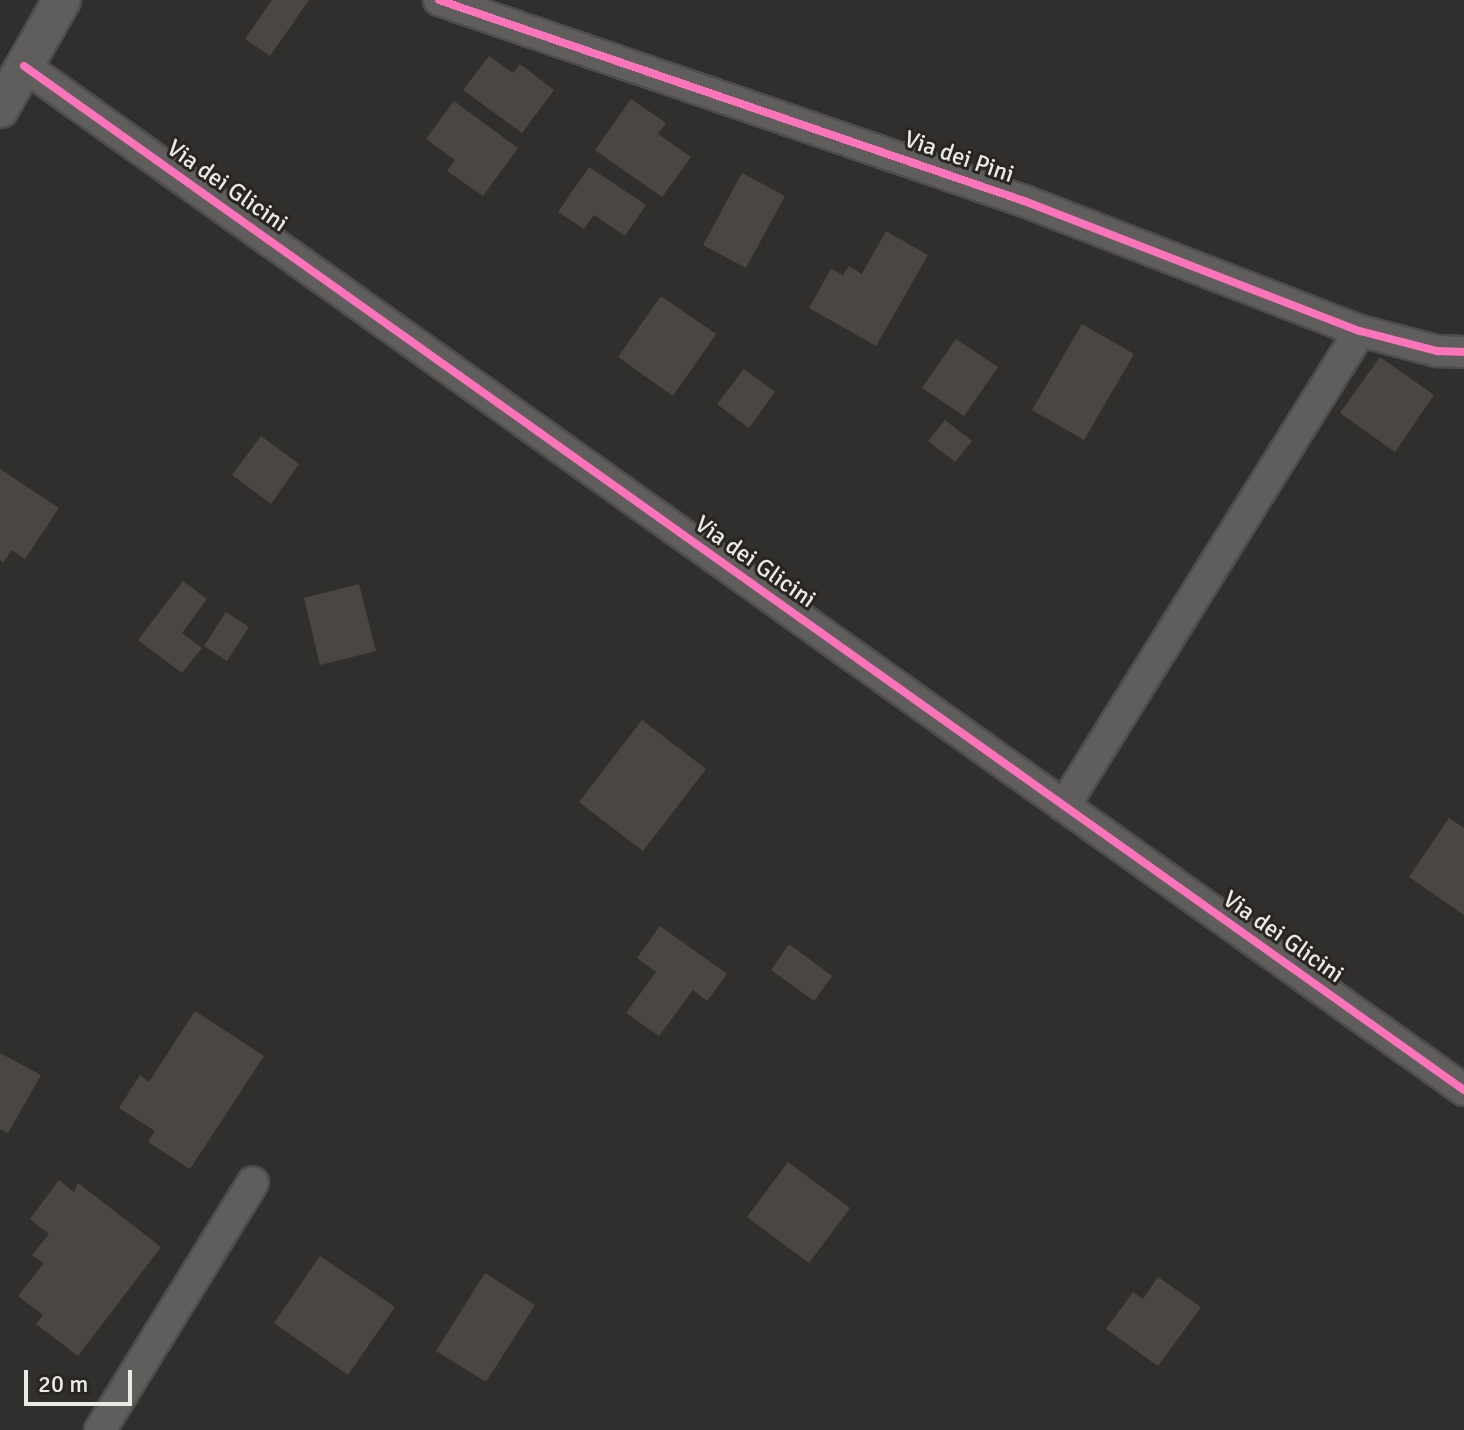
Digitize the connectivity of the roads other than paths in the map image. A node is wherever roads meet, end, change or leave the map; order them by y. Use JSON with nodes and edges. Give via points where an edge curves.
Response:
{"nodes":[{"id":1,"x":62,"y":0,"type":"edge"},
{"id":2,"x":439,"y":0,"type":"edge"},
{"id":3,"x":24,"y":66,"type":"junction"},
{"id":4,"x":0,"y":109,"type":"edge"},
{"id":5,"x":1360,"y":331,"type":"junction"},
{"id":6,"x":1464,"y":352,"type":"edge"},
{"id":7,"x":1064,"y":806,"type":"junction"},
{"id":8,"x":1464,"y":1090,"type":"edge"},
{"id":9,"x":253,"y":1182,"type":"dead end"},
{"id":10,"x":100,"y":1430,"type":"edge"}],
"edges":[{"from":1,"to":3,"type":"street"},
{"from":2,"to":5,"type":"street","name":"Via dei Pini","via":[[1024,201]]},
{"from":3,"to":4,"type":"street"},
{"from":3,"to":7,"type":"street","name":"Via dei Glicini"},
{"from":5,"to":6,"type":"street","name":"Via dei Pini","via":[[1437,351]]},
{"from":5,"to":7,"type":"street"},
{"from":7,"to":8,"type":"street","name":"Via dei Glicini"},
{"from":9,"to":10,"type":"street"}]}
